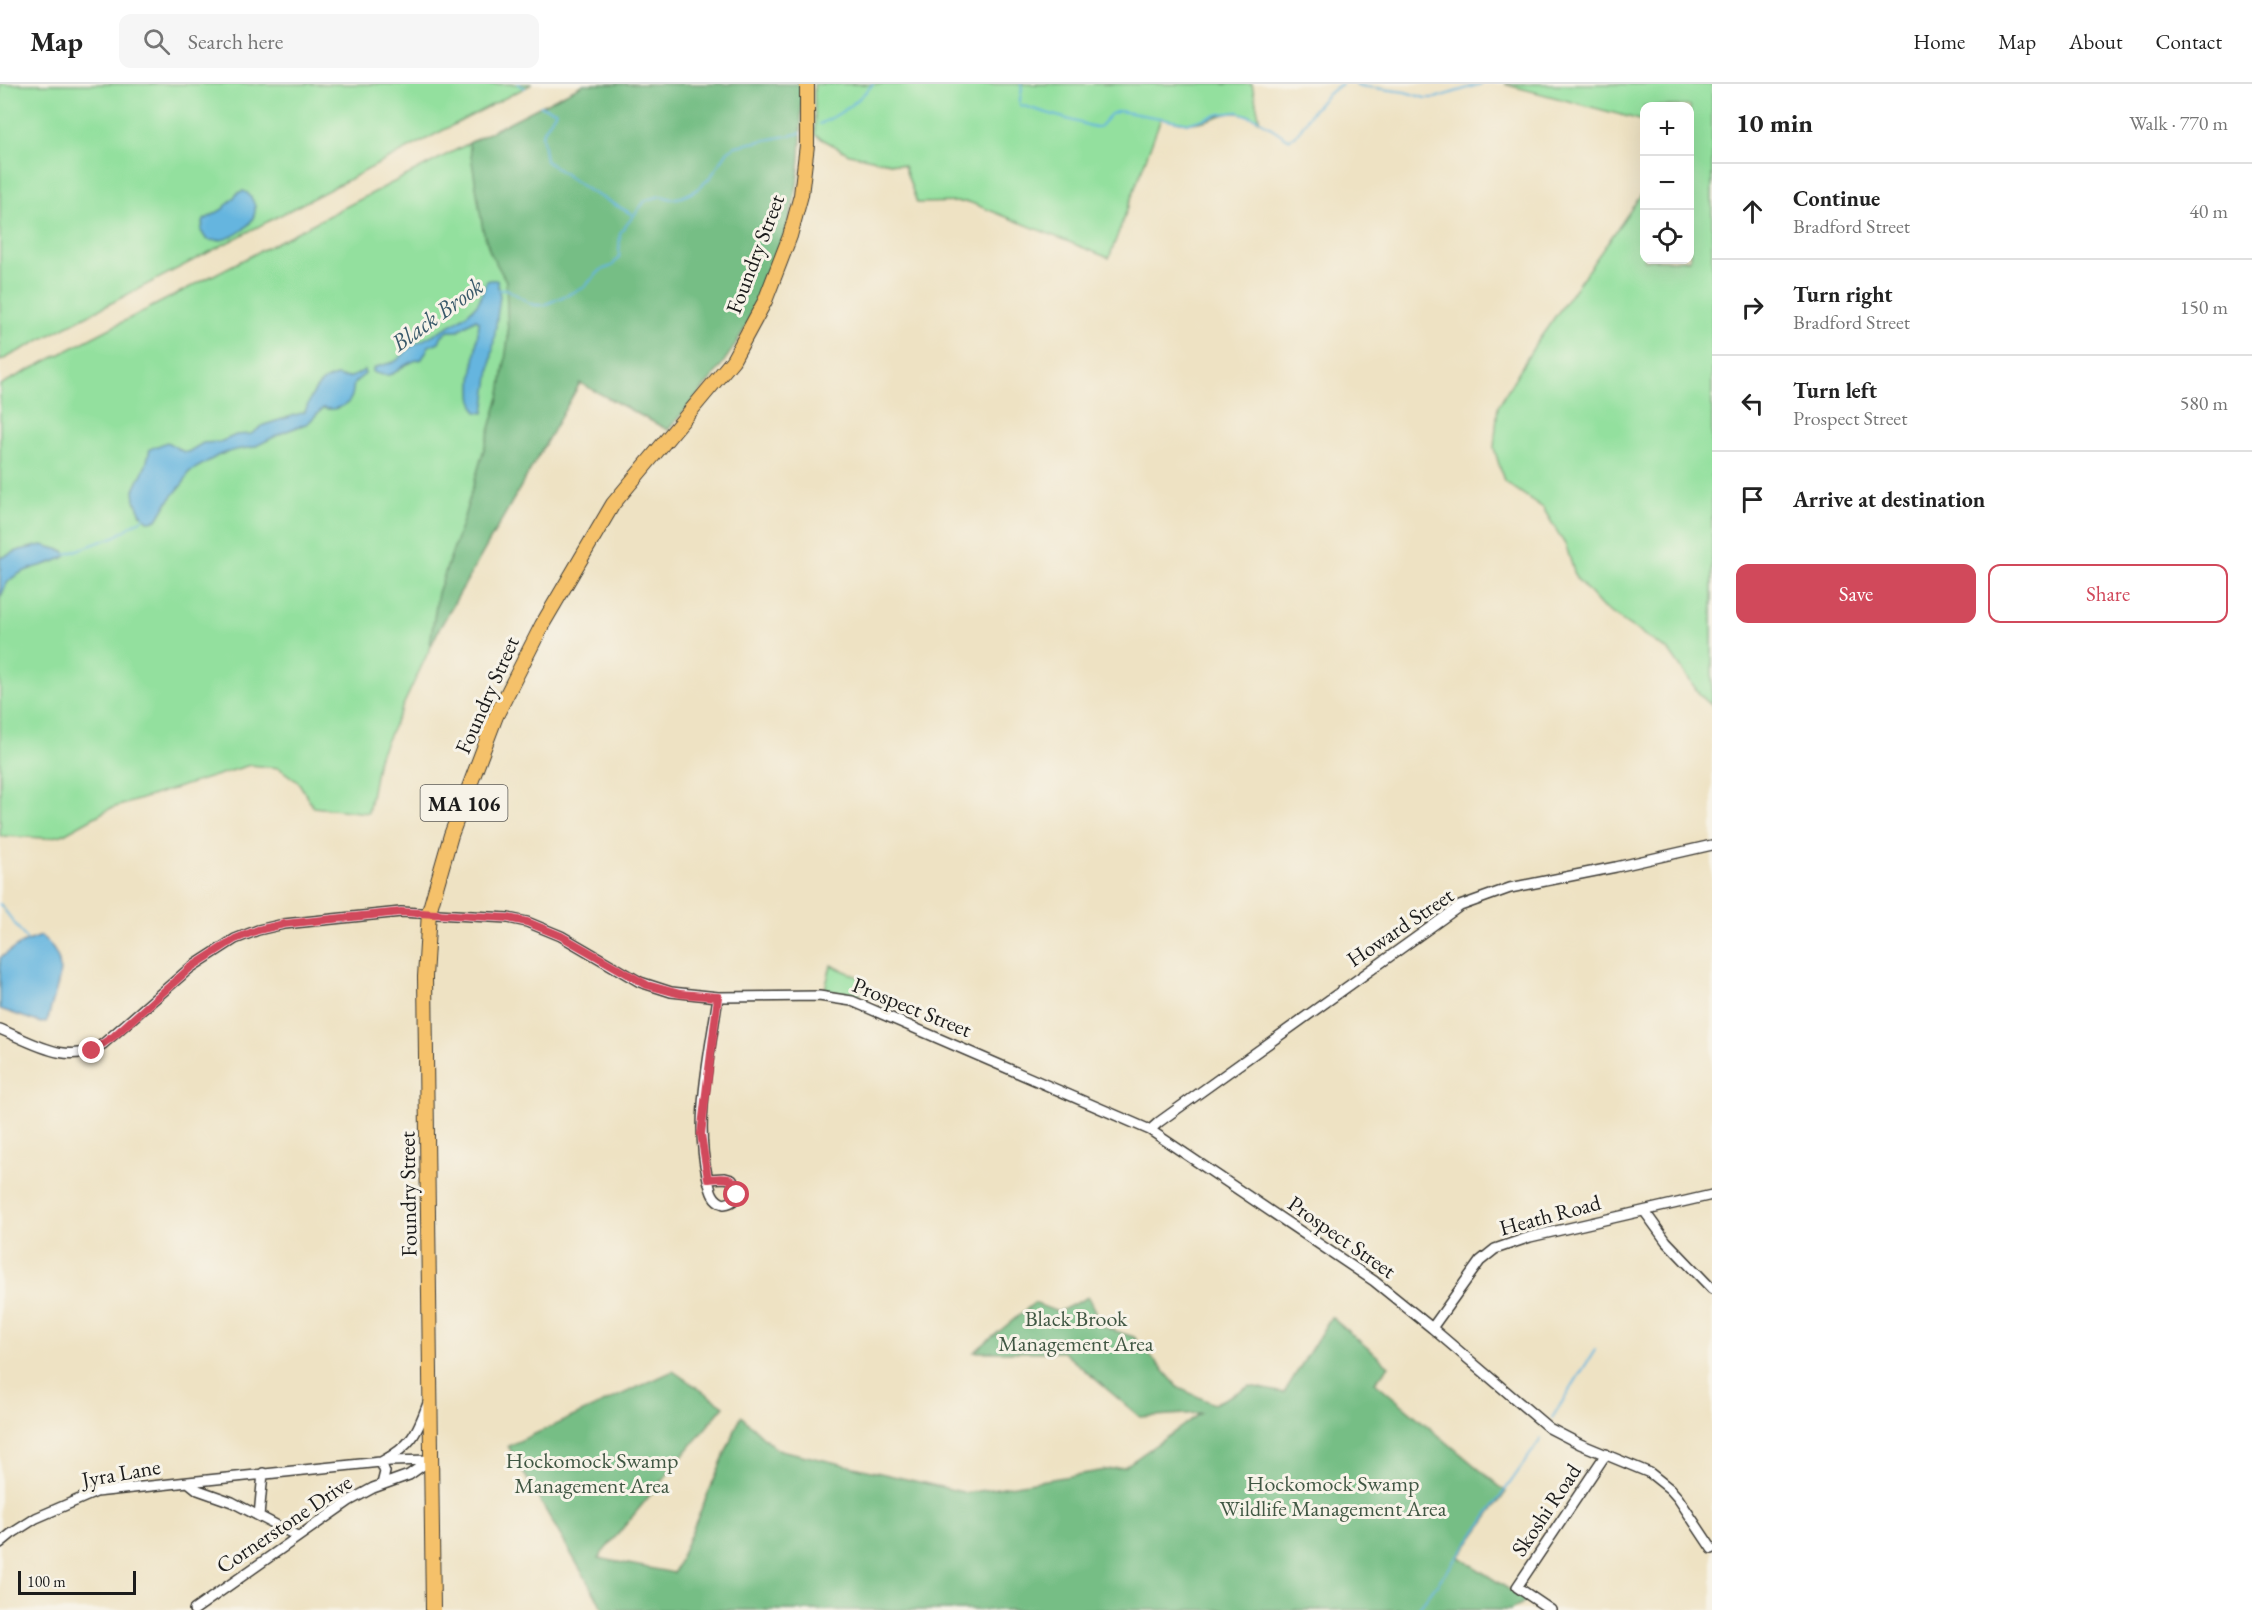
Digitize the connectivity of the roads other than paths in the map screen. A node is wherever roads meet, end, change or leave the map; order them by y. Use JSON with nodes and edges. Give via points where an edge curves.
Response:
{"nodes":[{"id":1,"x":807,"y":84,"type":"edge"},
{"id":2,"x":1712,"y":845,"type":"edge"},
{"id":3,"x":429,"y":912,"type":"junction"},
{"id":4,"x":718,"y":997,"type":"junction"},
{"id":5,"x":0,"y":1029,"type":"edge"},
{"id":6,"x":1150,"y":1131,"type":"junction"},
{"id":7,"x":708,"y":1179,"type":"dead end"},
{"id":8,"x":1712,"y":1195,"type":"edge"},
{"id":9,"x":1646,"y":1212,"type":"junction"},
{"id":10,"x":1712,"y":1289,"type":"edge"},
{"id":11,"x":1432,"y":1328,"type":"junction"},
{"id":12,"x":430,"y":1398,"type":"junction"},
{"id":13,"x":1606,"y":1454,"type":"junction"},
{"id":14,"x":430,"y":1460,"type":"junction"},
{"id":15,"x":381,"y":1462,"type":"junction"},
{"id":16,"x":263,"y":1473,"type":"junction"},
{"id":17,"x":188,"y":1482,"type":"junction"},
{"id":18,"x":382,"y":1484,"type":"junction"},
{"id":19,"x":259,"y":1516,"type":"junction"},
{"id":20,"x":297,"y":1536,"type":"junction"},
{"id":21,"x":0,"y":1543,"type":"edge"},
{"id":22,"x":1712,"y":1550,"type":"edge"},
{"id":23,"x":194,"y":1610,"type":"edge"},
{"id":24,"x":433,"y":1610,"type":"edge"},
{"id":25,"x":1551,"y":1610,"type":"edge"}],
"edges":[{"from":1,"to":3,"type":"main road","name":"Foundry Street","number":"MA 106","via":[[807,145],[801,195],[765,301],[733,360],[613,504],[542,625],[496,716],[451,835]]},
{"from":2,"to":6,"type":"street","name":"Howard Street","via":[[1510,888],[1460,906]]},
{"from":3,"to":4,"type":"street","name":"Prospect Street","via":[[527,922],[561,936],[647,985],[680,994]]},
{"from":3,"to":5,"type":"street","name":"Prospect Street","via":[[298,922],[246,934],[201,959],[103,1044],[86,1053],[53,1051]]},
{"from":3,"to":12,"type":"main road","name":"Foundry Street","number":"MA 106","via":[[425,977]]},
{"from":4,"to":6,"type":"street","name":"Prospect Street","via":[[819,996],[852,1001]]},
{"from":4,"to":7,"type":"street","via":[[701,1134]]},
{"from":6,"to":11,"type":"street","name":"Prospect Street","via":[[1374,1281]]},
{"from":8,"to":9,"type":"street","name":"Heath Road"},
{"from":9,"to":10,"type":"street","via":[[1666,1241]]},
{"from":9,"to":11,"type":"street","name":"Heath Road","via":[[1530,1237],[1496,1249],[1480,1262]]},
{"from":11,"to":13,"type":"street","name":"Prospect Street","via":[[1550,1428]]},
{"from":12,"to":14,"type":"main road","name":"Foundry Street","number":"MA 106"},
{"from":12,"to":15,"type":"street","via":[[413,1438],[405,1448]]},
{"from":13,"to":22,"type":"street","name":"Prospect Street","via":[[1650,1473],[1670,1489]]},
{"from":13,"to":25,"type":"street","name":"Skoshi Road","via":[[1517,1587]]},
{"from":14,"to":15,"type":"street","name":"Jyra Lane"},
{"from":14,"to":18,"type":"street","name":"Cornerstone Drive","via":[[409,1475]]},
{"from":14,"to":24,"type":"main road","name":"Foundry Street","number":"MA 106"},
{"from":15,"to":16,"type":"street","name":"Jyra Lane"},
{"from":15,"to":18,"type":"street","via":[[385,1472]]},
{"from":16,"to":17,"type":"street","name":"Jyra Lane"},
{"from":16,"to":19,"type":"street"},
{"from":17,"to":19,"type":"street","name":"Jyra Lane"},
{"from":17,"to":21,"type":"street","name":"Jyra Lane","via":[[96,1492],[36,1518]]},
{"from":18,"to":20,"type":"street","name":"Cornerstone Drive"},
{"from":19,"to":20,"type":"street","name":"Jyra Lane"},
{"from":20,"to":23,"type":"street","name":"Cornerstone Drive"}]}
